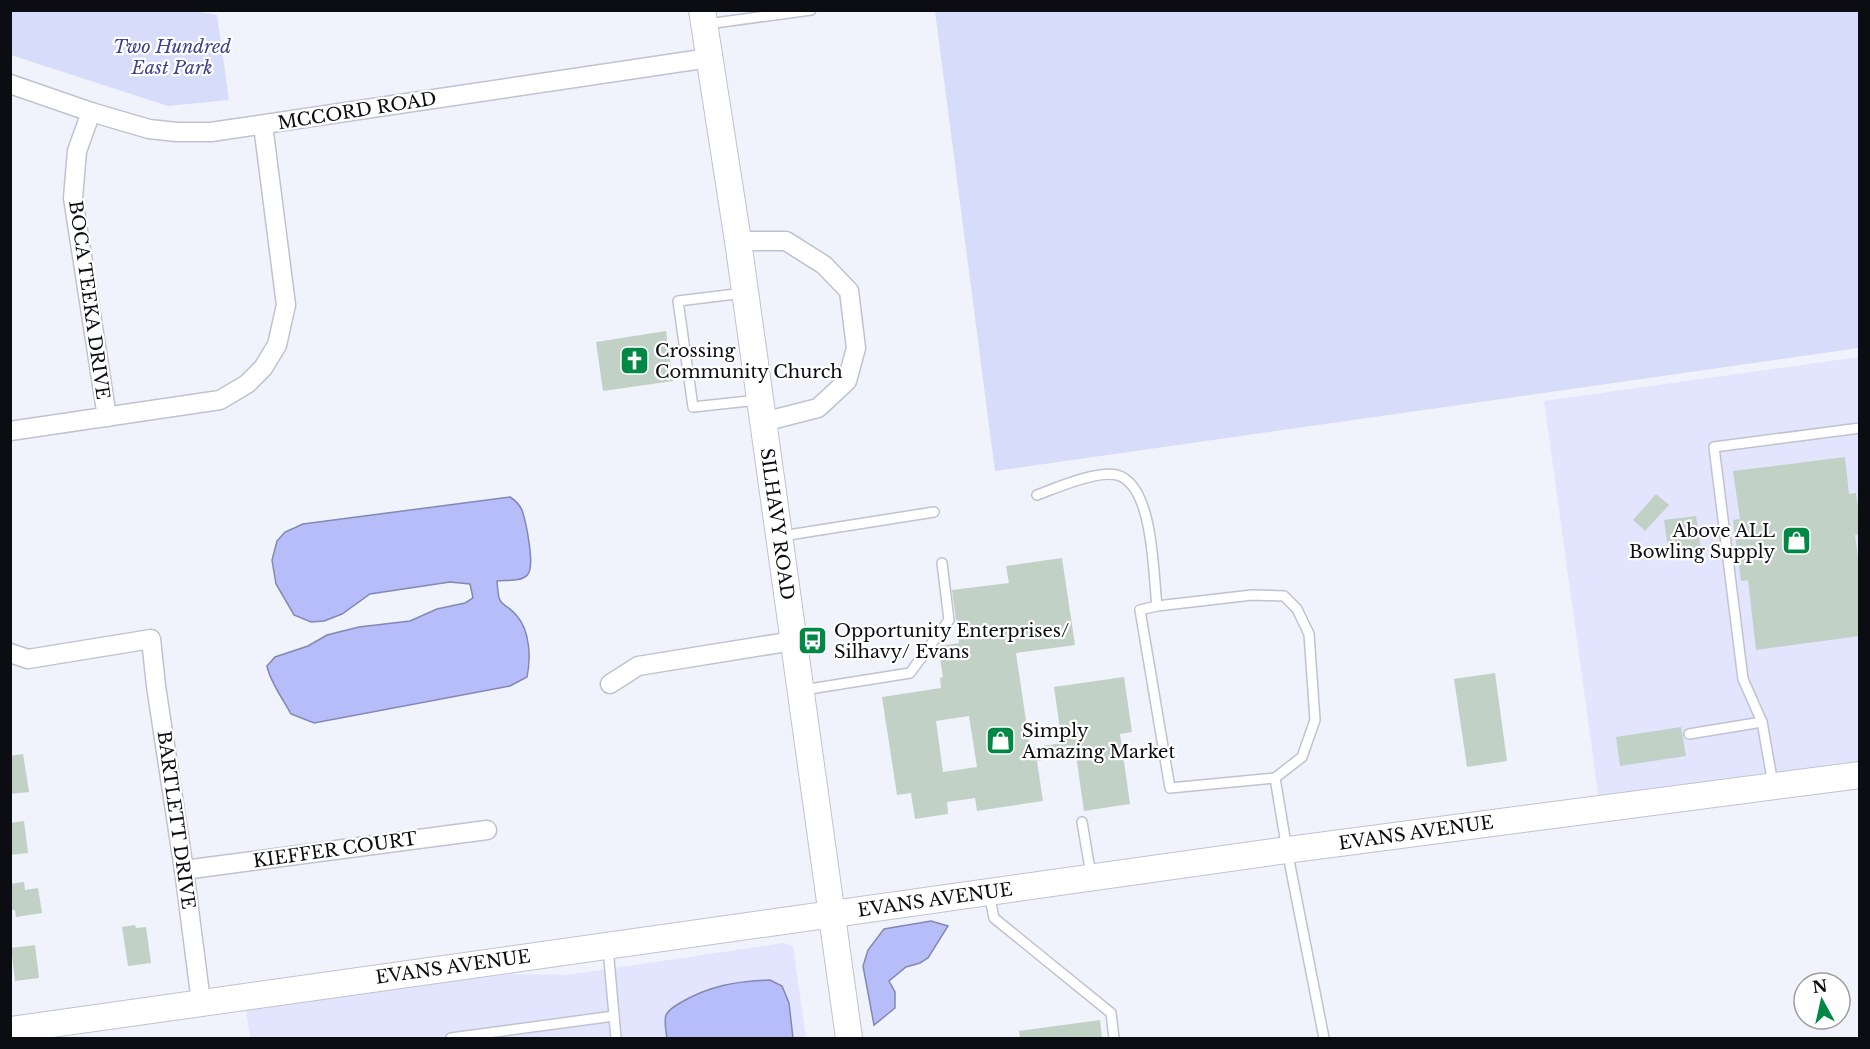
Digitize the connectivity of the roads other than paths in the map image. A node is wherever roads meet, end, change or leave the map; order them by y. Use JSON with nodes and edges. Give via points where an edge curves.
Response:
{"nodes":[{"id":1,"x":811,"y":10,"type":"edge"},
{"id":2,"x":703,"y":17,"type":"edge"},
{"id":3,"x":709,"y":58,"type":"junction"},
{"id":4,"x":10,"y":84,"type":"edge"},
{"id":5,"x":91,"y":112,"type":"junction"},
{"id":6,"x":263,"y":125,"type":"junction"},
{"id":7,"x":738,"y":241,"type":"junction"},
{"id":8,"x":745,"y":293,"type":"junction"},
{"id":9,"x":761,"y":411,"type":"junction"},
{"id":10,"x":107,"y":417,"type":"junction"},
{"id":11,"x":1860,"y":428,"type":"edge"},
{"id":12,"x":10,"y":431,"type":"edge"},
{"id":13,"x":1037,"y":495,"type":"dead end"},
{"id":14,"x":934,"y":512,"type":"dead end"},
{"id":15,"x":779,"y":536,"type":"junction"},
{"id":16,"x":942,"y":563,"type":"dead end"},
{"id":17,"x":1157,"y":606,"type":"junction"},
{"id":18,"x":793,"y":641,"type":"junction"},
{"id":19,"x":10,"y":653,"type":"edge"},
{"id":20,"x":610,"y":684,"type":"dead end"},
{"id":21,"x":800,"y":690,"type":"junction"},
{"id":22,"x":1762,"y":722,"type":"junction"},
{"id":23,"x":1689,"y":734,"type":"dead end"},
{"id":24,"x":1860,"y":775,"type":"edge"},
{"id":25,"x":1275,"y":778,"type":"junction"},
{"id":26,"x":1773,"y":786,"type":"junction"},
{"id":27,"x":1082,"y":822,"type":"dead end"},
{"id":28,"x":487,"y":830,"type":"dead end"},
{"id":29,"x":1287,"y":850,"type":"junction"},
{"id":30,"x":184,"y":870,"type":"junction"},
{"id":31,"x":1092,"y":877,"type":"junction"},
{"id":32,"x":989,"y":892,"type":"junction"},
{"id":33,"x":832,"y":914,"type":"junction"},
{"id":34,"x":608,"y":945,"type":"junction"},
{"id":35,"x":201,"y":1002,"type":"junction"},
{"id":36,"x":614,"y":1016,"type":"junction"},
{"id":37,"x":523,"y":1028,"type":"junction"},
{"id":38,"x":10,"y":1030,"type":"edge"},
{"id":39,"x":451,"y":1038,"type":"edge"},
{"id":40,"x":524,"y":1038,"type":"edge"},
{"id":41,"x":616,"y":1038,"type":"edge"},
{"id":42,"x":849,"y":1038,"type":"edge"},
{"id":43,"x":1114,"y":1038,"type":"edge"},
{"id":44,"x":1324,"y":1038,"type":"edge"}],
"edges":[{"from":1,"to":2,"type":"lane"},
{"from":2,"to":3,"type":"street","name":"SILHAVY ROAD"},
{"from":3,"to":6,"type":"street","name":"MCCORD ROAD"},
{"from":3,"to":7,"type":"street","name":"SILHAVY ROAD"},
{"from":4,"to":5,"type":"street","name":"MCCORD ROAD"},
{"from":5,"to":6,"type":"street","name":"MCCORD ROAD","via":[[149,129],[177,132]]},
{"from":5,"to":10,"type":"street","name":"BOCA TEEKA DRIVE","via":[[76,151],[73,198]]},
{"from":6,"to":10,"type":"street","via":[[286,305],[277,345],[247,384],[220,400]]},
{"from":7,"to":8,"type":"street","name":"SILHAVY ROAD"},
{"from":7,"to":9,"type":"street","via":[[786,241],[824,265],[849,291],[856,348],[847,381],[818,408]]},
{"from":8,"to":9,"type":"street","name":"SILHAVY ROAD"},
{"from":8,"to":9,"type":"lane","via":[[678,301],[693,407]]},
{"from":9,"to":15,"type":"street","name":"SILHAVY ROAD"},
{"from":10,"to":12,"type":"street"},
{"from":11,"to":22,"type":"lane","via":[[1714,447],[1743,679]]},
{"from":13,"to":17,"type":"lane","via":[[1094,476],[1118,475],[1137,489],[1147,512]]},
{"from":14,"to":15,"type":"lane"},
{"from":15,"to":18,"type":"street","name":"SILHAVY ROAD"},
{"from":16,"to":21,"type":"lane","via":[[949,621],[910,674]]},
{"from":17,"to":25,"type":"lane","via":[[1140,610],[1170,788]]},
{"from":17,"to":25,"type":"lane","via":[[1263,595],[1284,596],[1298,609],[1309,634],[1315,720],[1302,757]]},
{"from":18,"to":20,"type":"street","via":[[638,666]]},
{"from":18,"to":21,"type":"street","name":"SILHAVY ROAD"},
{"from":19,"to":30,"type":"street","name":"BARTLETT DRIVE","via":[[28,659],[151,639]]},
{"from":21,"to":33,"type":"street","name":"SILHAVY ROAD"},
{"from":22,"to":23,"type":"lane"},
{"from":22,"to":26,"type":"lane"},
{"from":24,"to":26,"type":"street","name":"EVANS AVENUE"},
{"from":25,"to":29,"type":"lane"},
{"from":26,"to":29,"type":"street","name":"EVANS AVENUE"},
{"from":27,"to":31,"type":"lane"},
{"from":28,"to":30,"type":"street","name":"KIEFFER COURT"},
{"from":29,"to":31,"type":"street","name":"EVANS AVENUE"},
{"from":29,"to":44,"type":"lane"},
{"from":30,"to":35,"type":"street","name":"BARTLETT DRIVE"},
{"from":31,"to":32,"type":"street","name":"EVANS AVENUE"},
{"from":32,"to":33,"type":"street","name":"EVANS AVENUE"},
{"from":32,"to":43,"type":"lane","via":[[994,918],[1111,1013]]},
{"from":33,"to":34,"type":"street","name":"EVANS AVENUE"},
{"from":33,"to":42,"type":"street","name":"SILHAVY ROAD"},
{"from":34,"to":35,"type":"street","name":"EVANS AVENUE"},
{"from":34,"to":36,"type":"lane"},
{"from":35,"to":38,"type":"street","name":"EVANS AVENUE"},
{"from":36,"to":37,"type":"lane"},
{"from":36,"to":41,"type":"lane"},
{"from":37,"to":39,"type":"lane"},
{"from":37,"to":40,"type":"lane"}]}
